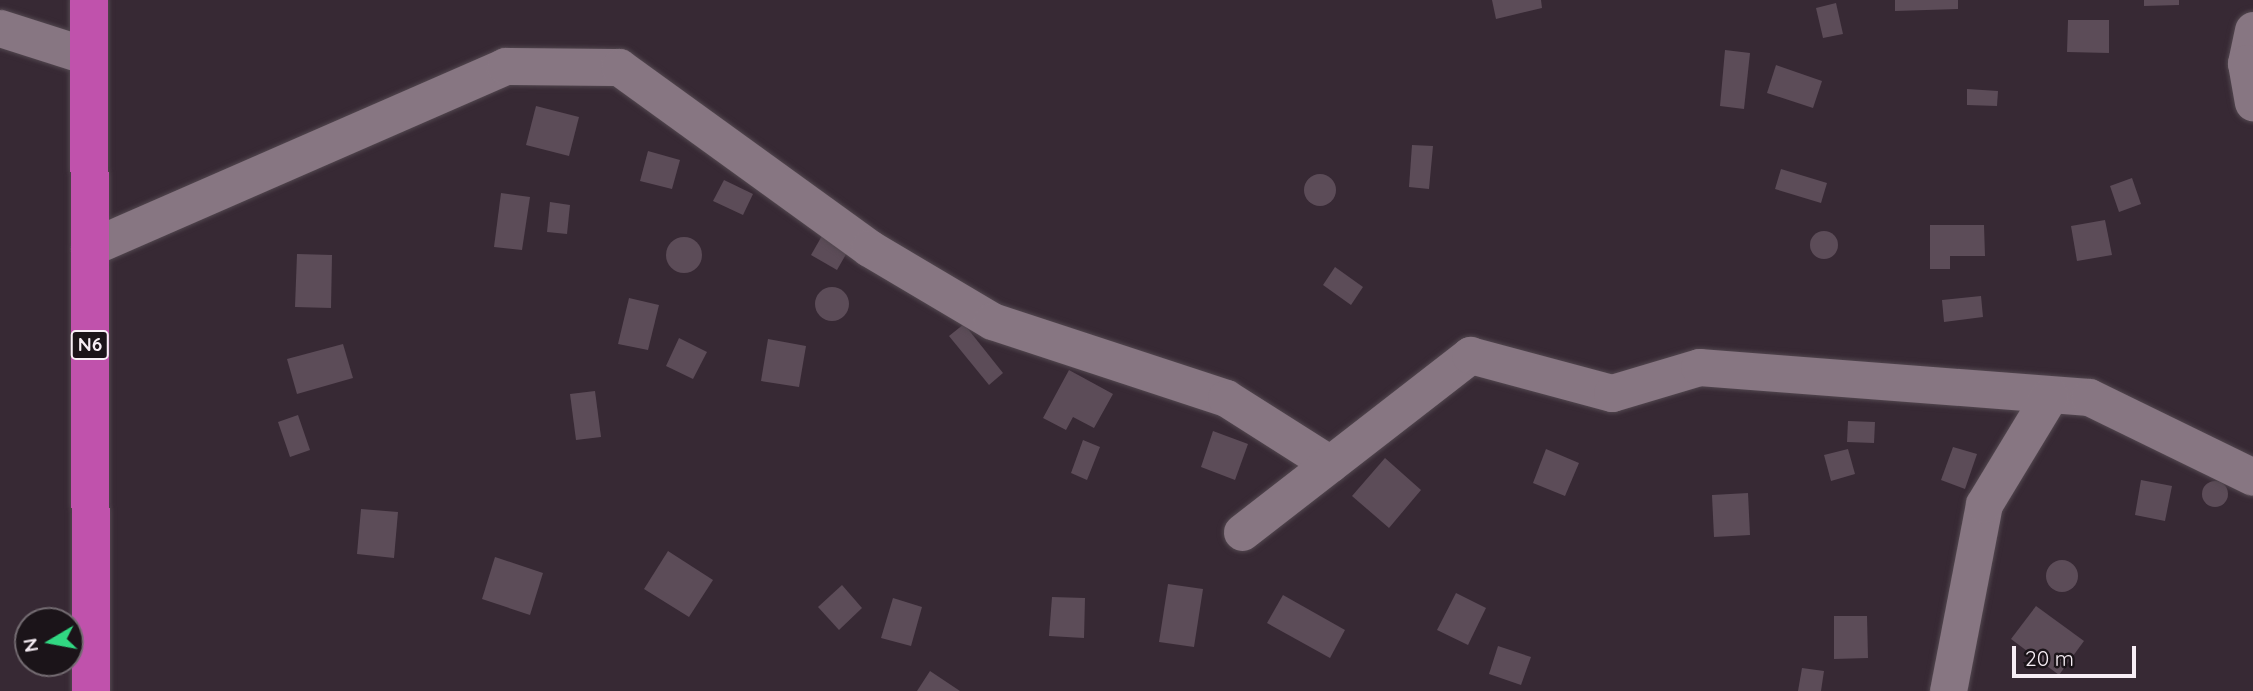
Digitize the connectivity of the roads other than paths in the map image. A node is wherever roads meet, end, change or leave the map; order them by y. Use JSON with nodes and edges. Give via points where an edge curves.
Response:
{"nodes":[{"id":1,"x":89,"y":0,"type":"edge"},
{"id":2,"x":0,"y":28,"type":"edge"},
{"id":3,"x":2253,"y":30,"type":"edge"},
{"id":4,"x":88,"y":56,"type":"junction"},
{"id":5,"x":2253,"y":102,"type":"edge"},
{"id":6,"x":89,"y":248,"type":"junction"},
{"id":7,"x":2050,"y":395,"type":"junction"},
{"id":8,"x":1330,"y":464,"type":"junction"},
{"id":9,"x":2253,"y":477,"type":"edge"},
{"id":10,"x":1242,"y":532,"type":"dead end"},
{"id":11,"x":91,"y":691,"type":"edge"},
{"id":12,"x":1948,"y":691,"type":"edge"}],
"edges":[{"from":1,"to":4,"type":"highway","number":"N6"},
{"from":2,"to":4,"type":"street"},
{"from":3,"to":5,"type":"street","via":[[2246,63]]},
{"from":4,"to":6,"type":"highway","number":"N6"},
{"from":6,"to":8,"type":"street","via":[[505,66],[619,67],[869,248],[992,321],[1226,398]]},
{"from":6,"to":11,"type":"highway","number":"N6"},
{"from":7,"to":8,"type":"street","via":[[1699,367],[1612,393],[1470,355]]},
{"from":7,"to":9,"type":"street","via":[[2089,397]]},
{"from":7,"to":12,"type":"street","via":[[1984,504]]},
{"from":8,"to":10,"type":"street"}]}
